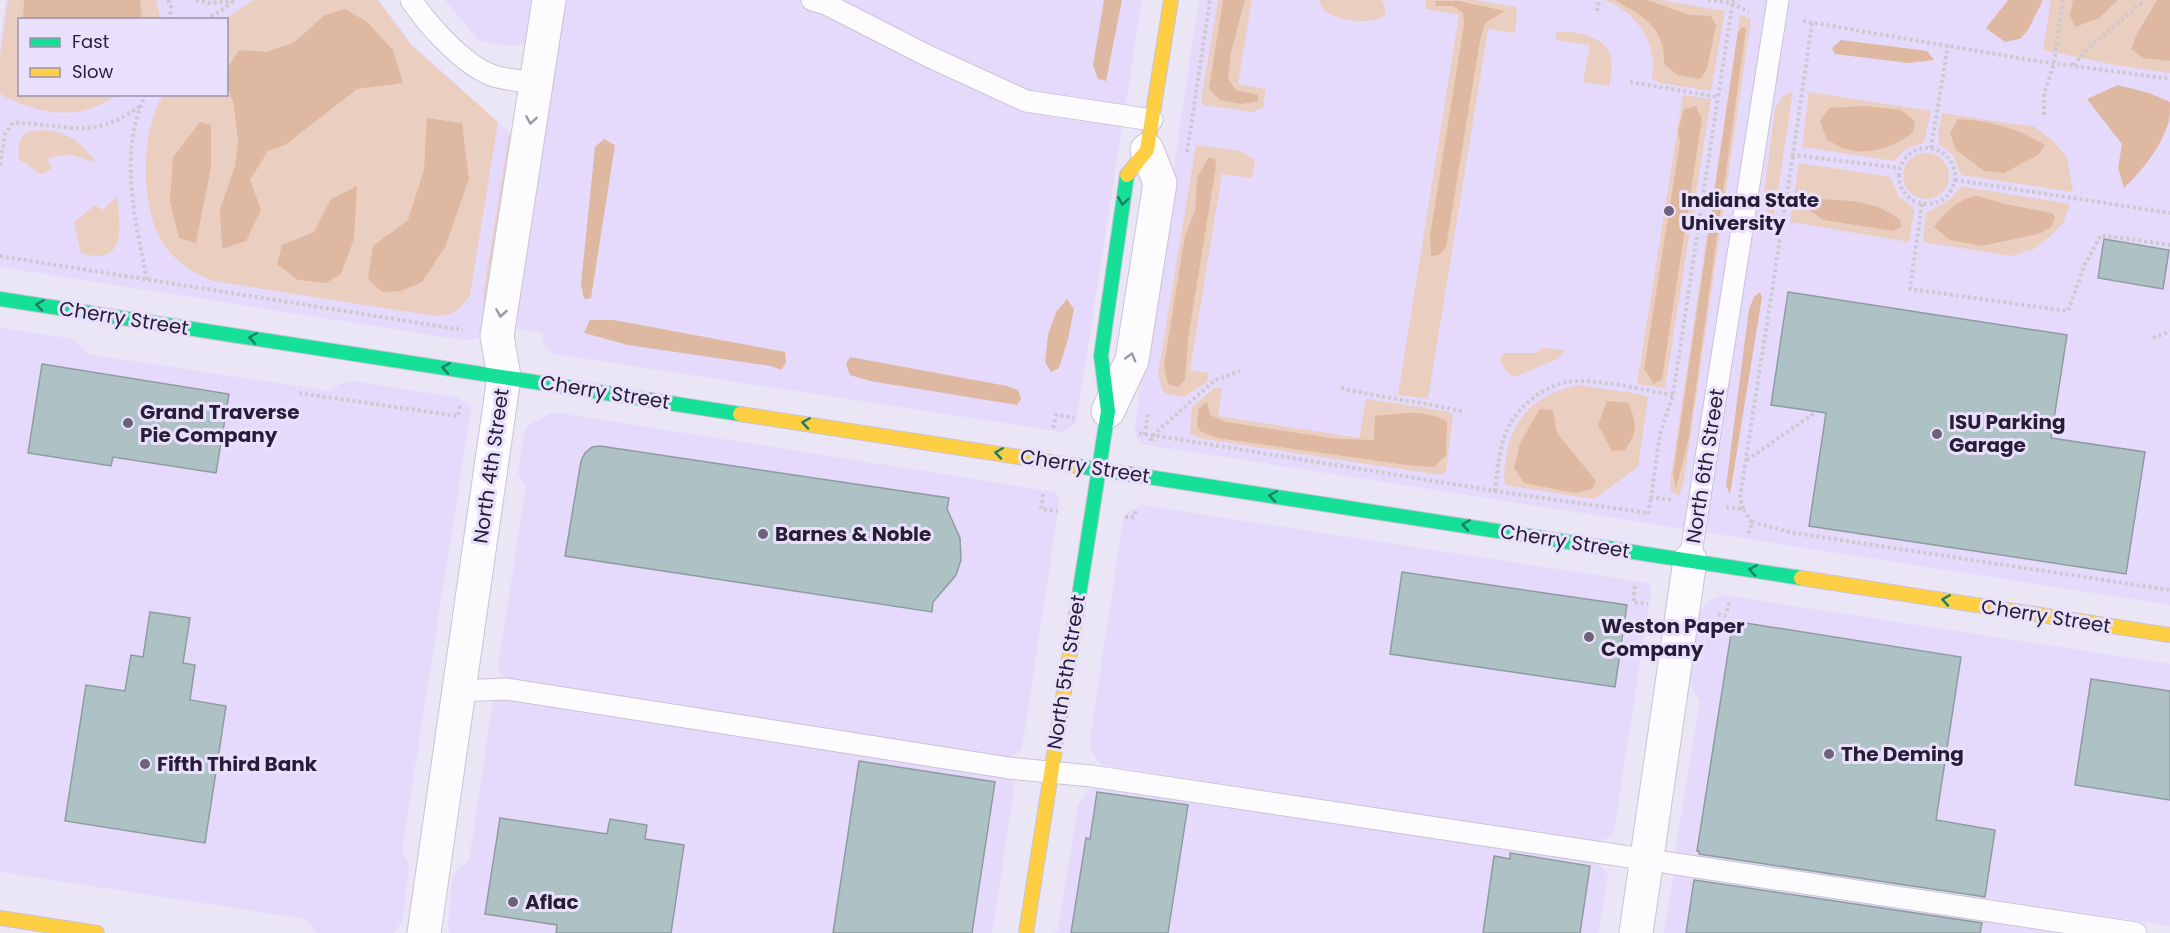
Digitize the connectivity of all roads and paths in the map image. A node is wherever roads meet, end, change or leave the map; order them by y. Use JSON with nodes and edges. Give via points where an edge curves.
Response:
{"nodes":[{"id":1,"x":168,"y":0,"type":"edge"},
{"id":2,"x":196,"y":0,"type":"edge"},
{"id":3,"x":411,"y":0,"type":"edge"},
{"id":4,"x":549,"y":0,"type":"edge"},
{"id":5,"x":812,"y":0,"type":"edge"},
{"id":6,"x":1171,"y":0,"type":"edge"},
{"id":7,"x":1599,"y":0,"type":"edge"},
{"id":8,"x":1708,"y":0,"type":"edge"},
{"id":9,"x":2063,"y":0,"type":"edge"},
{"id":10,"x":2145,"y":0,"type":"edge"},
{"id":11,"x":236,"y":1,"type":"edge"},
{"id":12,"x":1733,"y":2,"type":"edge"},
{"id":13,"x":1777,"y":8,"type":"edge"},
{"id":14,"x":1597,"y":11,"type":"dead end"},
{"id":15,"x":170,"y":18,"type":"edge"},
{"id":16,"x":209,"y":18,"type":"edge"},
{"id":17,"x":1812,"y":22,"type":"junction"},
{"id":18,"x":1948,"y":45,"type":"junction"},
{"id":19,"x":2054,"y":63,"type":"junction"},
{"id":20,"x":2073,"y":65,"type":"junction"},
{"id":21,"x":2170,"y":80,"type":"edge"},
{"id":22,"x":1630,"y":82,"type":"dead end"},
{"id":23,"x":537,"y":83,"type":"junction"},
{"id":24,"x":145,"y":96,"type":"edge"},
{"id":25,"x":140,"y":107,"type":"junction"},
{"id":26,"x":2044,"y":116,"type":"dead end"},
{"id":27,"x":1150,"y":135,"type":"junction"},
{"id":28,"x":1931,"y":148,"type":"junction"},
{"id":29,"x":1792,"y":154,"type":"junction"},
{"id":30,"x":0,"y":165,"type":"edge"},
{"id":31,"x":1899,"y":168,"type":"junction"},
{"id":32,"x":1955,"y":180,"type":"junction"},
{"id":33,"x":1922,"y":204,"type":"junction"},
{"id":34,"x":2170,"y":213,"type":"edge"},
{"id":35,"x":2170,"y":245,"type":"edge"},
{"id":36,"x":0,"y":256,"type":"edge"},
{"id":37,"x":147,"y":281,"type":"junction"},
{"id":38,"x":0,"y":299,"type":"edge"},
{"id":39,"x":472,"y":331,"type":"dead end"},
{"id":40,"x":2170,"y":331,"type":"edge"},
{"id":41,"x":2153,"y":338,"type":"dead end"},
{"id":42,"x":1240,"y":371,"type":"dead end"},
{"id":43,"x":504,"y":377,"type":"junction"},
{"id":44,"x":1341,"y":388,"type":"dead end"},
{"id":45,"x":1673,"y":395,"type":"dead end"},
{"id":46,"x":1108,"y":411,"type":"joint"},
{"id":47,"x":1465,"y":412,"type":"dead end"},
{"id":48,"x":1816,"y":412,"type":"dead end"},
{"id":49,"x":1152,"y":436,"type":"dead end"},
{"id":50,"x":1746,"y":460,"type":"junction"},
{"id":51,"x":1098,"y":468,"type":"junction"},
{"id":52,"x":1495,"y":491,"type":"dead end"},
{"id":53,"x":1743,"y":510,"type":"dead end"},
{"id":54,"x":1752,"y":522,"type":"dead end"},
{"id":55,"x":1690,"y":560,"type":"junction"},
{"id":56,"x":2170,"y":590,"type":"edge"},
{"id":57,"x":2170,"y":635,"type":"edge"},
{"id":58,"x":459,"y":691,"type":"junction"},
{"id":59,"x":1051,"y":772,"type":"junction"},
{"id":60,"x":1646,"y":860,"type":"junction"},
{"id":61,"x":0,"y":918,"type":"edge"},
{"id":62,"x":97,"y":933,"type":"edge"},
{"id":63,"x":424,"y":933,"type":"edge"},
{"id":64,"x":1026,"y":933,"type":"edge"},
{"id":65,"x":1636,"y":933,"type":"edge"},
{"id":66,"x":2136,"y":933,"type":"edge"}],
"edges":[{"from":1,"to":15,"type":"path"},
{"from":2,"to":11,"type":"path"},
{"from":3,"to":23,"type":"lane","via":[[439,35],[466,60],[493,76]]},
{"from":4,"to":23,"type":"street","name":"North 4th Street"},
{"from":5,"to":27,"type":"lane","via":[[1026,101]]},
{"from":6,"to":27,"type":"main road"},
{"from":7,"to":14,"type":"path"},
{"from":8,"to":12,"type":"path"},
{"from":9,"to":19,"type":"path"},
{"from":10,"to":20,"type":"path"},
{"from":11,"to":16,"type":"path"},
{"from":12,"to":13,"type":"path","via":[[1751,13]]},
{"from":12,"to":22,"type":"path","via":[[1718,97]]},
{"from":13,"to":17,"type":"path"},
{"from":13,"to":55,"type":"lane","name":"North 6th Street"},
{"from":17,"to":18,"type":"path"},
{"from":17,"to":29,"type":"path"},
{"from":18,"to":19,"type":"path"},
{"from":18,"to":28,"type":"path"},
{"from":19,"to":20,"type":"path"},
{"from":19,"to":26,"type":"path","via":[[2044,94]]},
{"from":20,"to":21,"type":"path"},
{"from":23,"to":43,"type":"street","name":"North 4th Street","one_way":true,"via":[[498,336]]},
{"from":24,"to":25,"type":"path"},
{"from":25,"to":30,"type":"path","via":[[101,127],[74,129],[13,123],[5,134]]},
{"from":25,"to":37,"type":"path","via":[[132,134],[132,189]]},
{"from":27,"to":46,"type":"street","name":"North 5th Street","via":[[1160,183],[1132,360]]},
{"from":28,"to":31,"type":"path","via":[[1907,155]]},
{"from":28,"to":32,"type":"path","via":[[1952,162]]},
{"from":29,"to":31,"type":"path"},
{"from":29,"to":50,"type":"path"},
{"from":31,"to":33,"type":"path","via":[[1898,178],[1905,195]]},
{"from":32,"to":33,"type":"path","via":[[1939,202]]},
{"from":32,"to":34,"type":"path"},
{"from":33,"to":35,"type":"path","via":[[1910,289],[2068,311],[2085,264],[2101,235]]},
{"from":36,"to":37,"type":"path"},
{"from":37,"to":39,"type":"path"},
{"from":43,"to":38,"type":"main road","name":"Cherry Street","one_way":true},
{"from":40,"to":41,"type":"path"},
{"from":42,"to":49,"type":"path","via":[[1215,380]]},
{"from":51,"to":43,"type":"main road","name":"Cherry Street","one_way":true},
{"from":43,"to":58,"type":"street","name":"North 4th Street"},
{"from":44,"to":47,"type":"path"},
{"from":45,"to":52,"type":"path","via":[[1586,381],[1566,382],[1547,389],[1526,404],[1509,425]]},
{"from":46,"to":51,"type":"main road","name":"North 5th Street"},
{"from":48,"to":50,"type":"path"},
{"from":50,"to":53,"type":"path","via":[[1740,497]]},
{"from":55,"to":51,"type":"main road","name":"Cherry Street","one_way":true},
{"from":51,"to":59,"type":"main road","name":"North 5th Street"},
{"from":54,"to":56,"type":"path","via":[[1794,533]]},
{"from":57,"to":55,"type":"main road","name":"Cherry Street","one_way":true},
{"from":55,"to":60,"type":"street","name":"North 6th Street"},
{"from":58,"to":59,"type":"lane","via":[[507,689]]},
{"from":58,"to":63,"type":"street","name":"North 4th Street"},
{"from":59,"to":60,"type":"lane"},
{"from":59,"to":64,"type":"main road","name":"North 5th Street"},
{"from":60,"to":65,"type":"street","name":"North 6th Street"},
{"from":60,"to":66,"type":"lane"},
{"from":61,"to":62,"type":"main road"}]}
